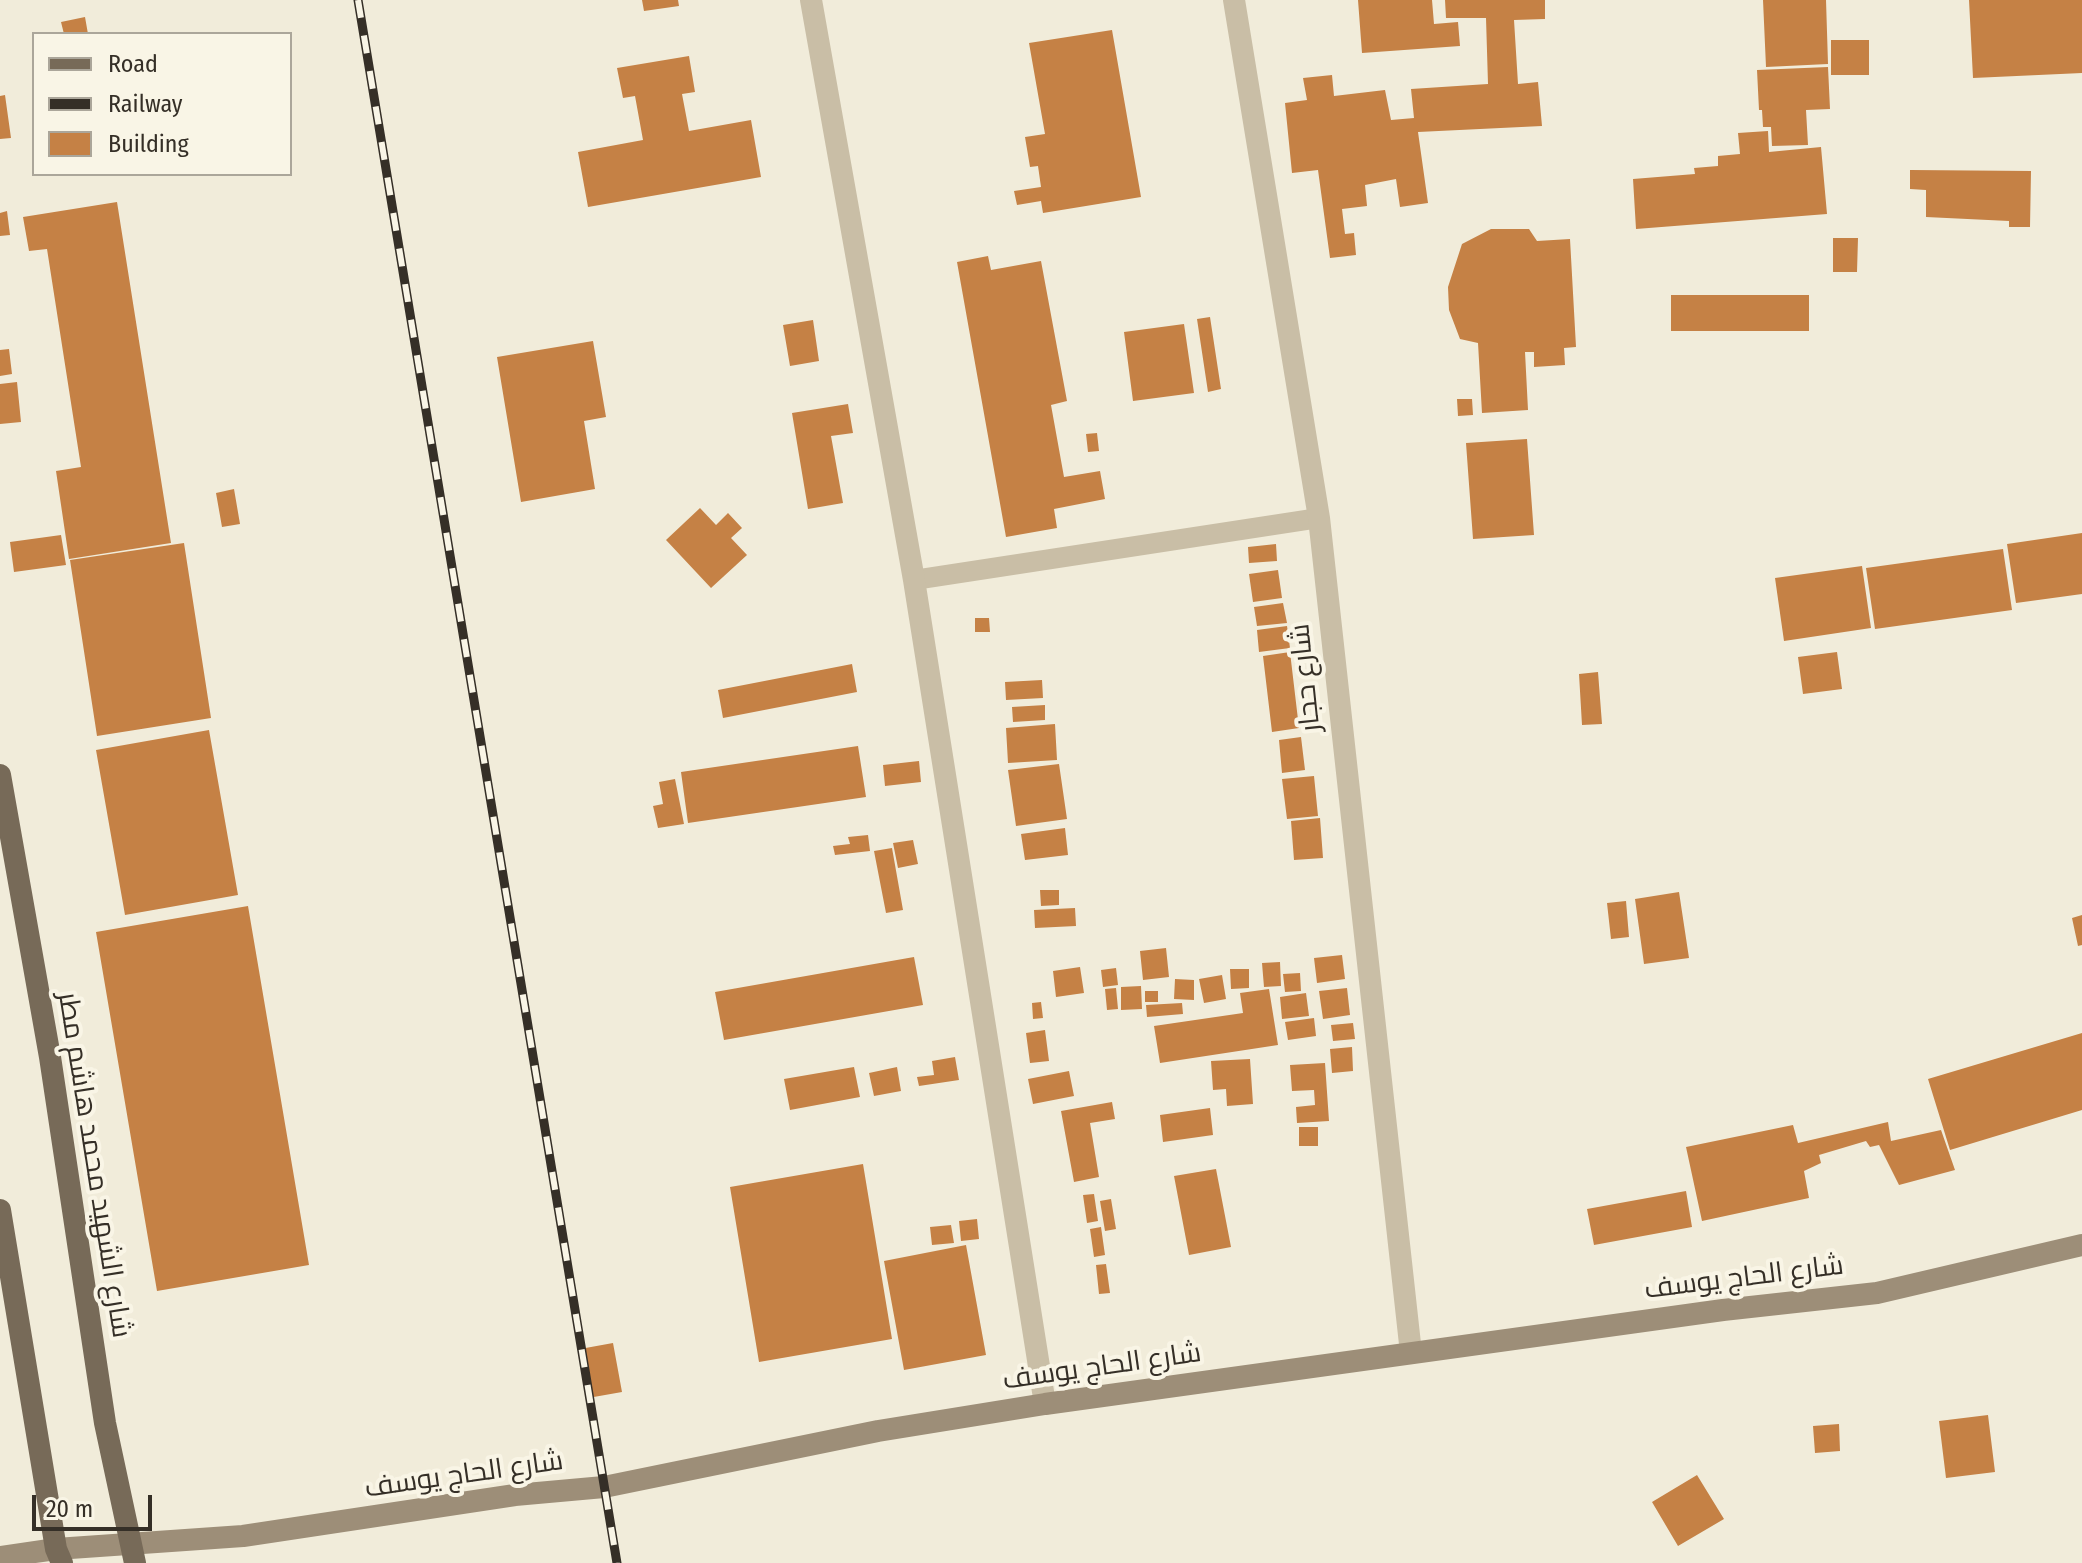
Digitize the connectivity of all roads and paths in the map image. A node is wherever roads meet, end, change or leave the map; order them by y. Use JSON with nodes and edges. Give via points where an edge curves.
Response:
{"nodes":[{"id":1,"x":811,"y":0,"type":"edge"},
{"id":2,"x":1234,"y":0,"type":"edge"},
{"id":3,"x":1319,"y":518,"type":"junction"},
{"id":4,"x":914,"y":580,"type":"junction"},
{"id":5,"x":0,"y":775,"type":"edge"},
{"id":6,"x":4,"y":822,"type":"edge"},
{"id":7,"x":0,"y":1210,"type":"edge"},
{"id":8,"x":2082,"y":1245,"type":"edge"},
{"id":9,"x":1411,"y":1353,"type":"junction"},
{"id":10,"x":1045,"y":1404,"type":"junction"},
{"id":11,"x":132,"y":1553,"type":"edge"},
{"id":12,"x":59,"y":1556,"type":"edge"},
{"id":13,"x":0,"y":1557,"type":"edge"}],
"edges":[{"from":1,"to":4,"type":"street"},
{"from":2,"to":3,"type":"street","name":"شارع حجار"},
{"from":3,"to":4,"type":"lane"},
{"from":3,"to":9,"type":"street","name":"شارع حجار"},
{"from":4,"to":10,"type":"street"},
{"from":5,"to":6,"type":"main road","name":"شارع الشهيد محمد هاشم مطر"},
{"from":6,"to":11,"type":"main road","name":"شارع الشهيد محمد هاشم مطر","via":[[52,1071],[98,1384]]},
{"from":7,"to":12,"type":"main road"},
{"from":8,"to":9,"type":"main road","name":"شارع الحاج يوسف","via":[[1877,1293]]},
{"from":9,"to":10,"type":"main road","name":"شارع الحاج يوسف"},
{"from":10,"to":11,"type":"main road","name":"شارع الحاج يوسف","via":[[878,1431],[604,1487],[515,1495]]},
{"from":11,"to":12,"type":"main road","name":"شارع الحاج يوسف"},
{"from":12,"to":13,"type":"main road","name":"شارع الحاج يوسف"}]}
